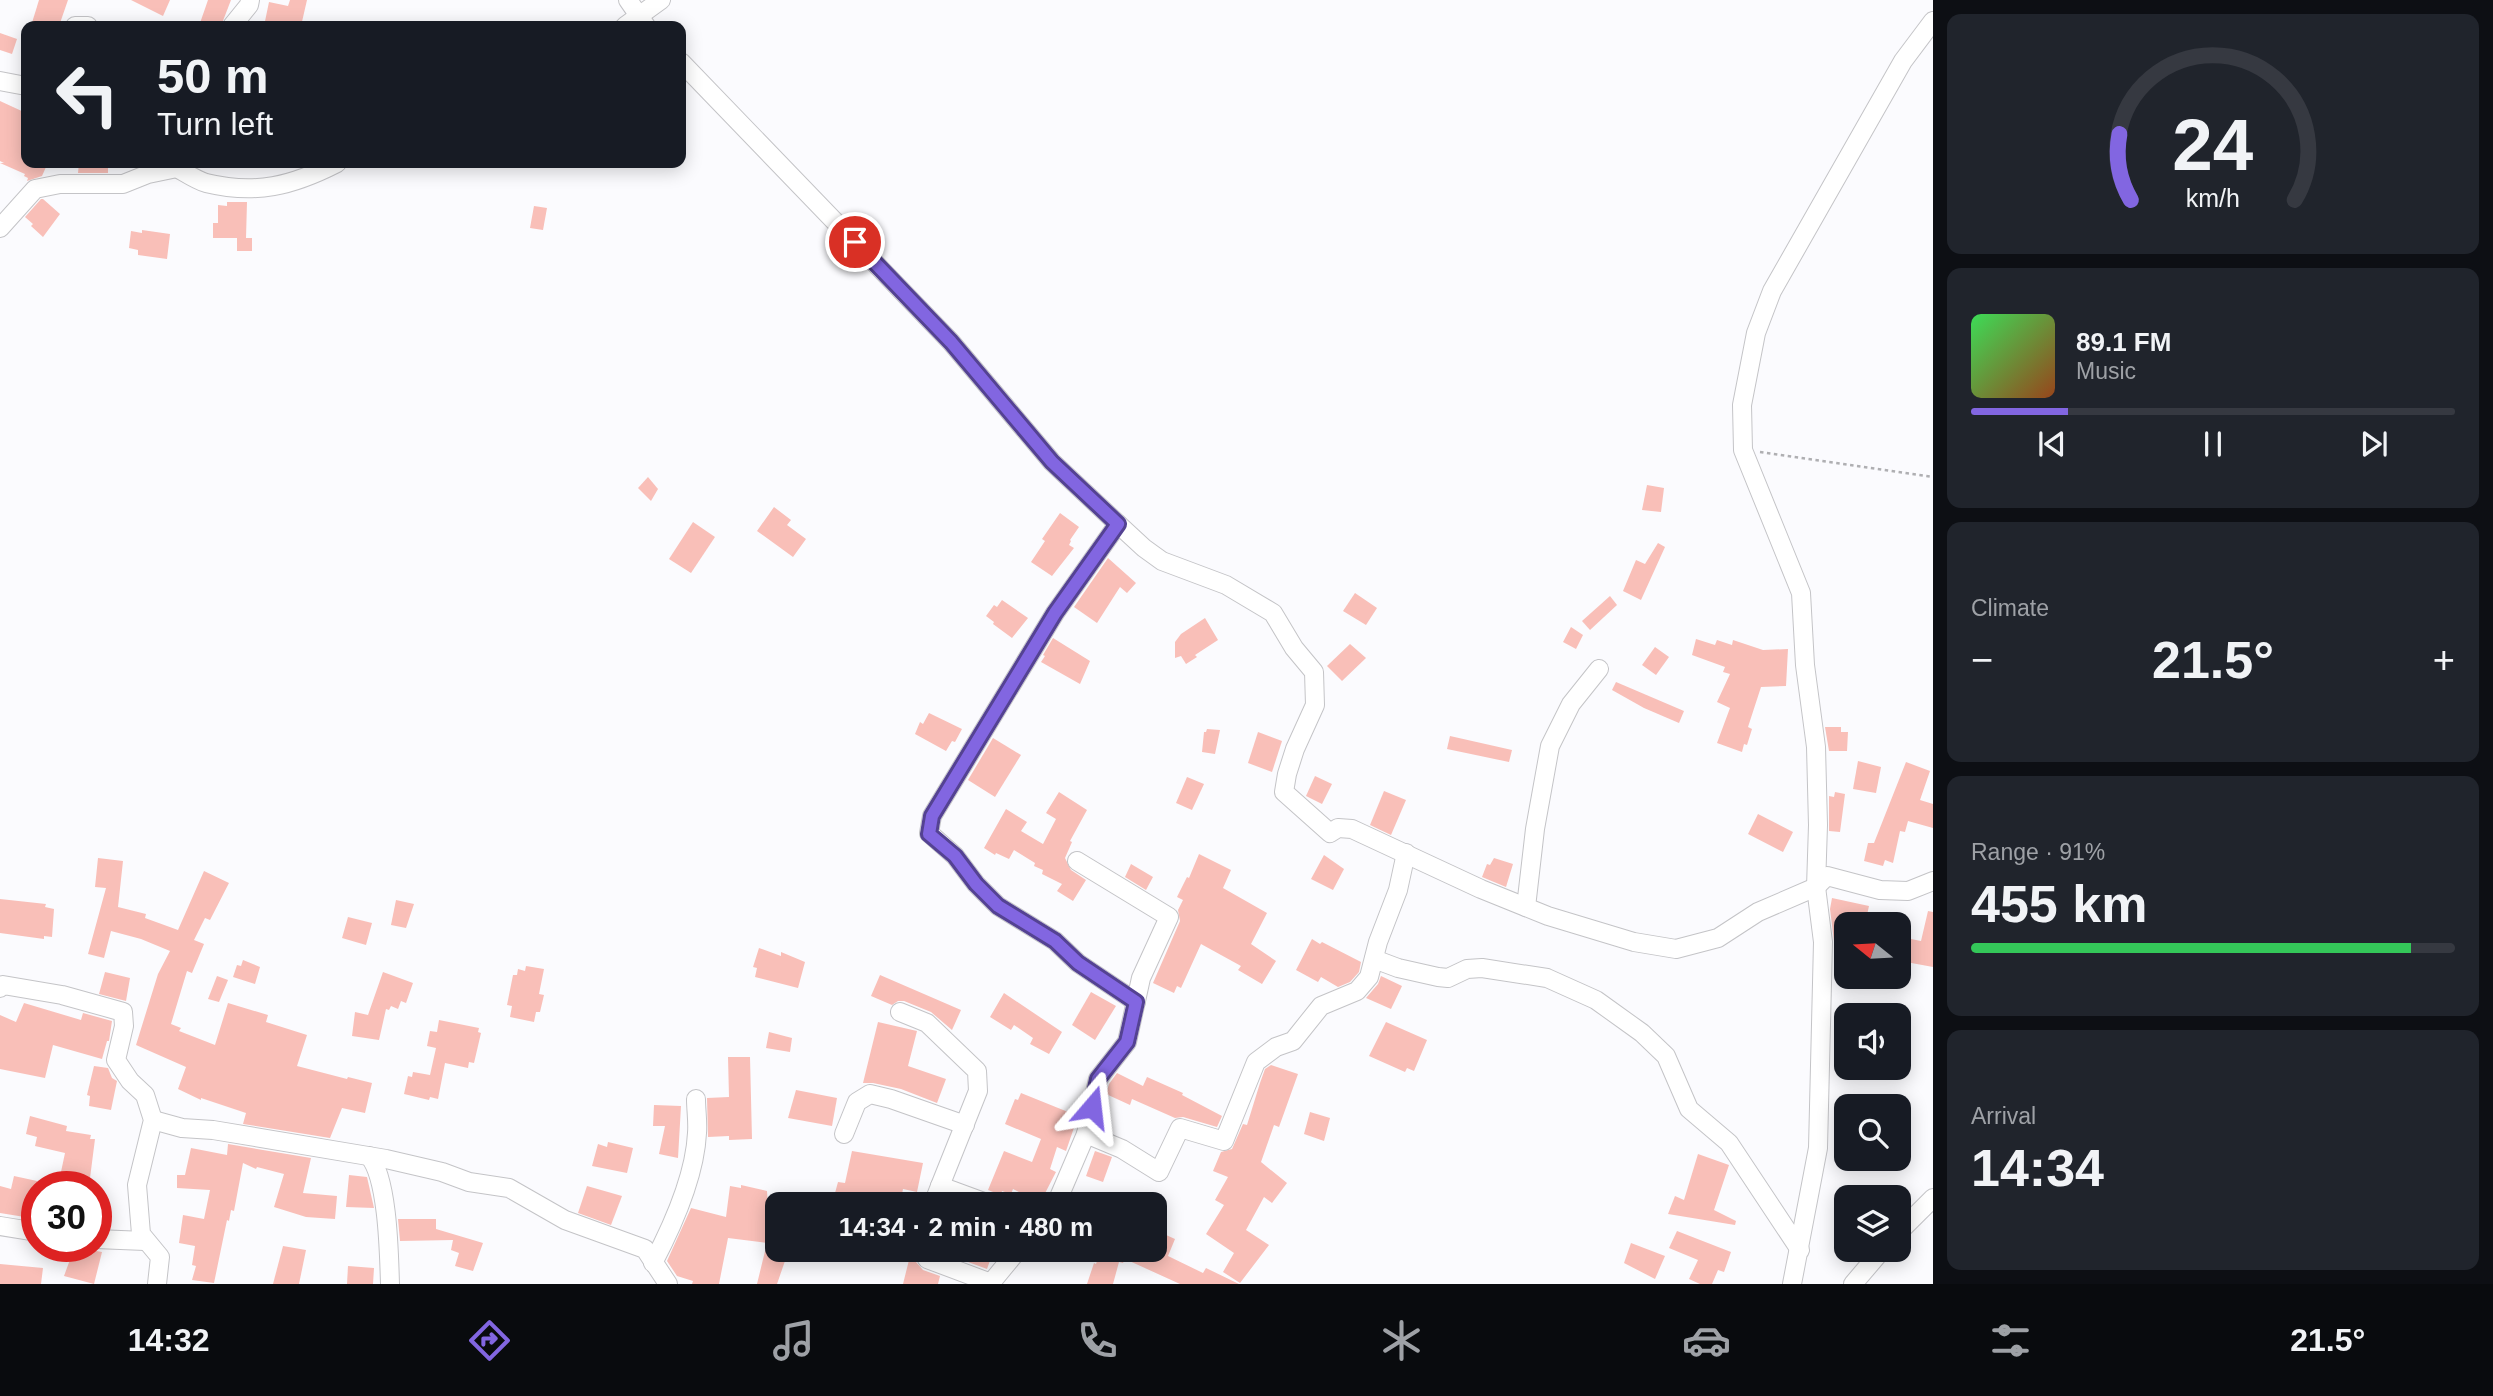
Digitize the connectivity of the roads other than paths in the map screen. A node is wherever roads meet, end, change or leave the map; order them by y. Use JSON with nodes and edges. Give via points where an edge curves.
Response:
{"nodes":[{"id":1,"x":250,"y":0,"type":"edge"},
{"id":2,"x":628,"y":0,"type":"edge"},
{"id":3,"x":661,"y":0,"type":"edge"},
{"id":4,"x":236,"y":21,"type":"edge"},
{"id":5,"x":636,"y":21,"type":"edge"},
{"id":6,"x":639,"y":21,"type":"edge"},
{"id":7,"x":1933,"y":21,"type":"edge"},
{"id":8,"x":686,"y":67,"type":"edge"},
{"id":9,"x":0,"y":81,"type":"edge"},
{"id":10,"x":21,"y":85,"type":"edge"},
{"id":11,"x":170,"y":168,"type":"edge"},
{"id":12,"x":181,"y":168,"type":"edge"},
{"id":13,"x":327,"y":168,"type":"edge"},
{"id":14,"x":0,"y":228,"type":"edge"},
{"id":15,"x":1118,"y":524,"type":"junction"},
{"id":16,"x":1599,"y":669,"type":"dead end"},
{"id":17,"x":1406,"y":853,"type":"junction"},
{"id":18,"x":1077,"y":861,"type":"dead end"},
{"id":19,"x":1933,"y":881,"type":"edge"},
{"id":20,"x":1816,"y":887,"type":"junction"},
{"id":21,"x":1526,"y":907,"type":"junction"},
{"id":22,"x":1374,"y":959,"type":"junction"},
{"id":23,"x":0,"y":988,"type":"edge"},
{"id":24,"x":1136,"y":1002,"type":"junction"},
{"id":25,"x":900,"y":1012,"type":"dead end"},
{"id":26,"x":696,"y":1099,"type":"dead end"},
{"id":27,"x":153,"y":1120,"type":"junction"},
{"id":28,"x":965,"y":1125,"type":"junction"},
{"id":29,"x":1086,"y":1134,"type":"junction"},
{"id":30,"x":844,"y":1135,"type":"dead end"},
{"id":31,"x":369,"y":1156,"type":"junction"},
{"id":32,"x":940,"y":1186,"type":"junction"},
{"id":33,"x":938,"y":1192,"type":"edge"},
{"id":34,"x":956,"y":1192,"type":"edge"},
{"id":35,"x":1061,"y":1192,"type":"edge"},
{"id":36,"x":1933,"y":1198,"type":"edge"},
{"id":37,"x":1911,"y":1220,"type":"edge"},
{"id":38,"x":0,"y":1226,"type":"edge"},
{"id":39,"x":21,"y":1229,"type":"edge"},
{"id":40,"x":112,"y":1240,"type":"edge"},
{"id":41,"x":145,"y":1241,"type":"junction"},
{"id":42,"x":1800,"y":1250,"type":"junction"},
{"id":43,"x":935,"y":1262,"type":"edge"},
{"id":44,"x":1008,"y":1262,"type":"edge"},
{"id":45,"x":1872,"y":1262,"type":"edge"},
{"id":46,"x":653,"y":1263,"type":"junction"},
{"id":47,"x":157,"y":1284,"type":"edge"},
{"id":48,"x":390,"y":1284,"type":"edge"},
{"id":49,"x":668,"y":1284,"type":"edge"},
{"id":50,"x":990,"y":1284,"type":"edge"},
{"id":51,"x":1792,"y":1284,"type":"edge"},
{"id":52,"x":1853,"y":1284,"type":"edge"}],
"edges":[{"from":1,"to":4,"type":"street"},
{"from":2,"to":5,"type":"street"},
{"from":3,"to":6,"type":"street"},
{"from":7,"to":20,"type":"street","via":[[1903,61],[1772,291],[1756,333],[1742,405],[1743,450],[1801,593],[1816,747]]},
{"from":8,"to":15,"type":"street","via":[[951,342],[1052,462]]},
{"from":9,"to":10,"type":"street"},
{"from":11,"to":14,"type":"street","via":[[123,184],[60,184],[35,189]]},
{"from":12,"to":13,"type":"street","via":[[204,183],[244,188],[275,187]]},
{"from":15,"to":17,"type":"street","via":[[1162,561],[1226,585],[1273,612],[1314,672],[1315,705],[1291,761],[1284,792],[1330,834],[1338,828],[1352,829]]},
{"from":15,"to":24,"type":"street","via":[[1055,613],[928,829],[998,906],[1055,941],[1078,963]]},
{"from":16,"to":21,"type":"street","via":[[1571,704],[1550,746]]},
{"from":17,"to":21,"type":"street"},
{"from":17,"to":22,"type":"street"},
{"from":18,"to":24,"type":"street","via":[[1169,917],[1141,978]]},
{"from":19,"to":20,"type":"street","via":[[1908,891],[1880,890],[1827,876]]},
{"from":20,"to":21,"type":"street","via":[[1758,912],[1718,939],[1676,949],[1633,942]]},
{"from":20,"to":42,"type":"street","via":[[1823,942],[1818,1148]]},
{"from":22,"to":29,"type":"street","via":[[1369,977],[1357,991],[1321,1006],[1293,1041],[1256,1062],[1224,1141],[1180,1129],[1159,1172]]},
{"from":22,"to":42,"type":"street","via":[[1428,976],[1448,978],[1482,968],[1548,978],[1595,1000],[1666,1056],[1689,1110],[1729,1143]]},
{"from":23,"to":27,"type":"street","via":[[62,995],[123,1012],[116,1060],[145,1095]]},
{"from":24,"to":29,"type":"street","via":[[1127,1042],[1098,1079]]},
{"from":25,"to":28,"type":"street","via":[[927,1024],[977,1071],[978,1091]]},
{"from":26,"to":46,"type":"street","via":[[697,1134],[688,1180],[673,1226]]},
{"from":27,"to":31,"type":"street"},
{"from":27,"to":41,"type":"street","via":[[136,1185]]},
{"from":28,"to":30,"type":"street","via":[[870,1094],[857,1102]]},
{"from":28,"to":32,"type":"street"},
{"from":29,"to":35,"type":"street"},
{"from":31,"to":46,"type":"street","via":[[509,1188],[565,1220],[645,1249]]},
{"from":31,"to":48,"type":"street","via":[[381,1181]]},
{"from":32,"to":33,"type":"street"},
{"from":32,"to":34,"type":"street"},
{"from":36,"to":37,"type":"street"},
{"from":38,"to":39,"type":"street"},
{"from":40,"to":41,"type":"street"},
{"from":41,"to":47,"type":"street","via":[[160,1257]]},
{"from":42,"to":51,"type":"street"},
{"from":43,"to":50,"type":"street"},
{"from":44,"to":50,"type":"street"},
{"from":45,"to":52,"type":"street"},
{"from":46,"to":49,"type":"street"}]}
